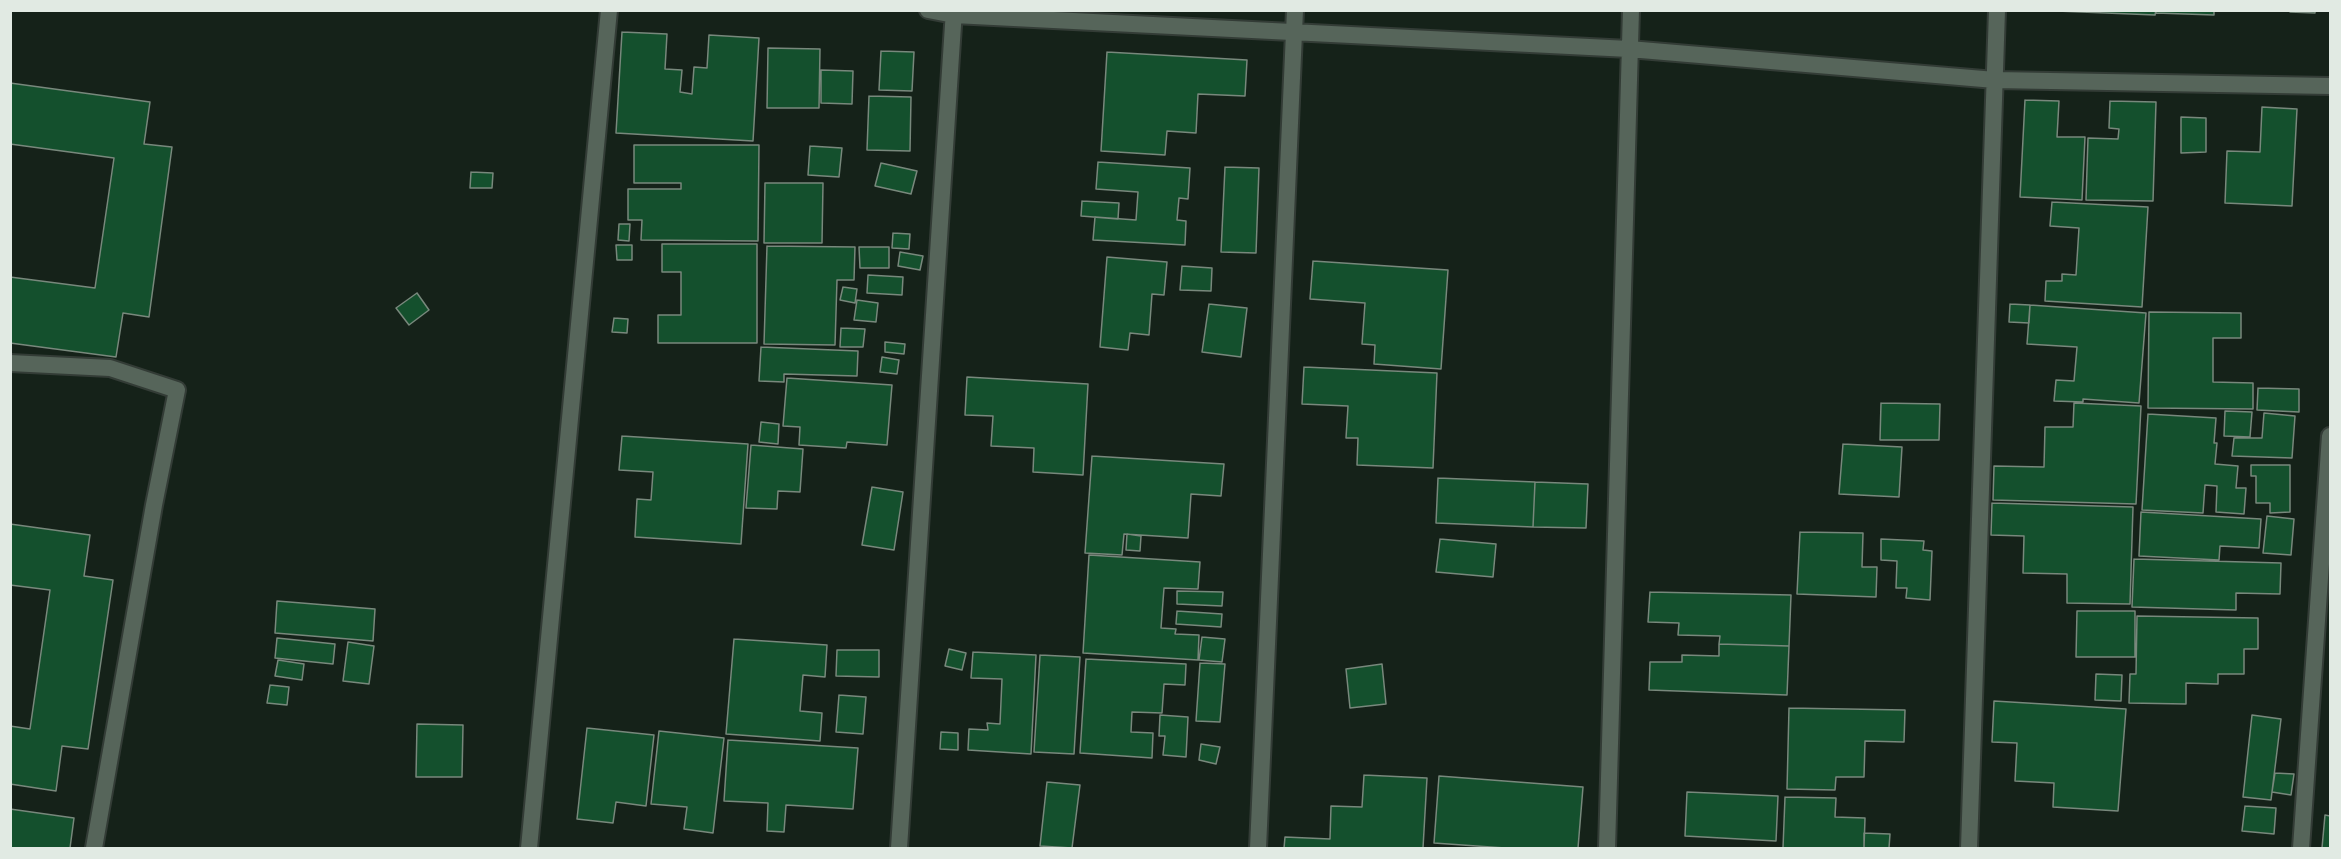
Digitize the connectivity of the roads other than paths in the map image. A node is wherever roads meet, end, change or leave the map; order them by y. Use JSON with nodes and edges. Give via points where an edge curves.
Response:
{"nodes":[{"id":1,"x":609,"y":10,"type":"edge"},
{"id":2,"x":928,"y":10,"type":"edge"},
{"id":3,"x":1295,"y":10,"type":"edge"},
{"id":4,"x":1631,"y":10,"type":"edge"},
{"id":5,"x":1997,"y":10,"type":"edge"},
{"id":6,"x":954,"y":13,"type":"edge"},
{"id":7,"x":1294,"y":32,"type":"junction"},
{"id":8,"x":1629,"y":49,"type":"junction"},
{"id":9,"x":1995,"y":80,"type":"junction"},
{"id":10,"x":2331,"y":86,"type":"edge"},
{"id":11,"x":10,"y":363,"type":"edge"},
{"id":12,"x":2331,"y":436,"type":"edge"},
{"id":13,"x":94,"y":849,"type":"edge"},
{"id":14,"x":529,"y":849,"type":"edge"},
{"id":15,"x":899,"y":849,"type":"edge"},
{"id":16,"x":1258,"y":849,"type":"edge"},
{"id":17,"x":1607,"y":849,"type":"edge"},
{"id":18,"x":1969,"y":849,"type":"edge"},
{"id":19,"x":2301,"y":849,"type":"edge"}],
"edges":[{"from":1,"to":14,"type":"street"},
{"from":2,"to":6,"type":"street"},
{"from":3,"to":7,"type":"street"},
{"from":4,"to":8,"type":"street"},
{"from":5,"to":9,"type":"street"},
{"from":6,"to":7,"type":"street"},
{"from":6,"to":15,"type":"street"},
{"from":7,"to":8,"type":"street"},
{"from":7,"to":16,"type":"street"},
{"from":8,"to":9,"type":"street"},
{"from":8,"to":17,"type":"street"},
{"from":9,"to":10,"type":"street"},
{"from":9,"to":18,"type":"street"},
{"from":11,"to":13,"type":"street","via":[[110,369],[177,390]]},
{"from":12,"to":19,"type":"street"}]}
